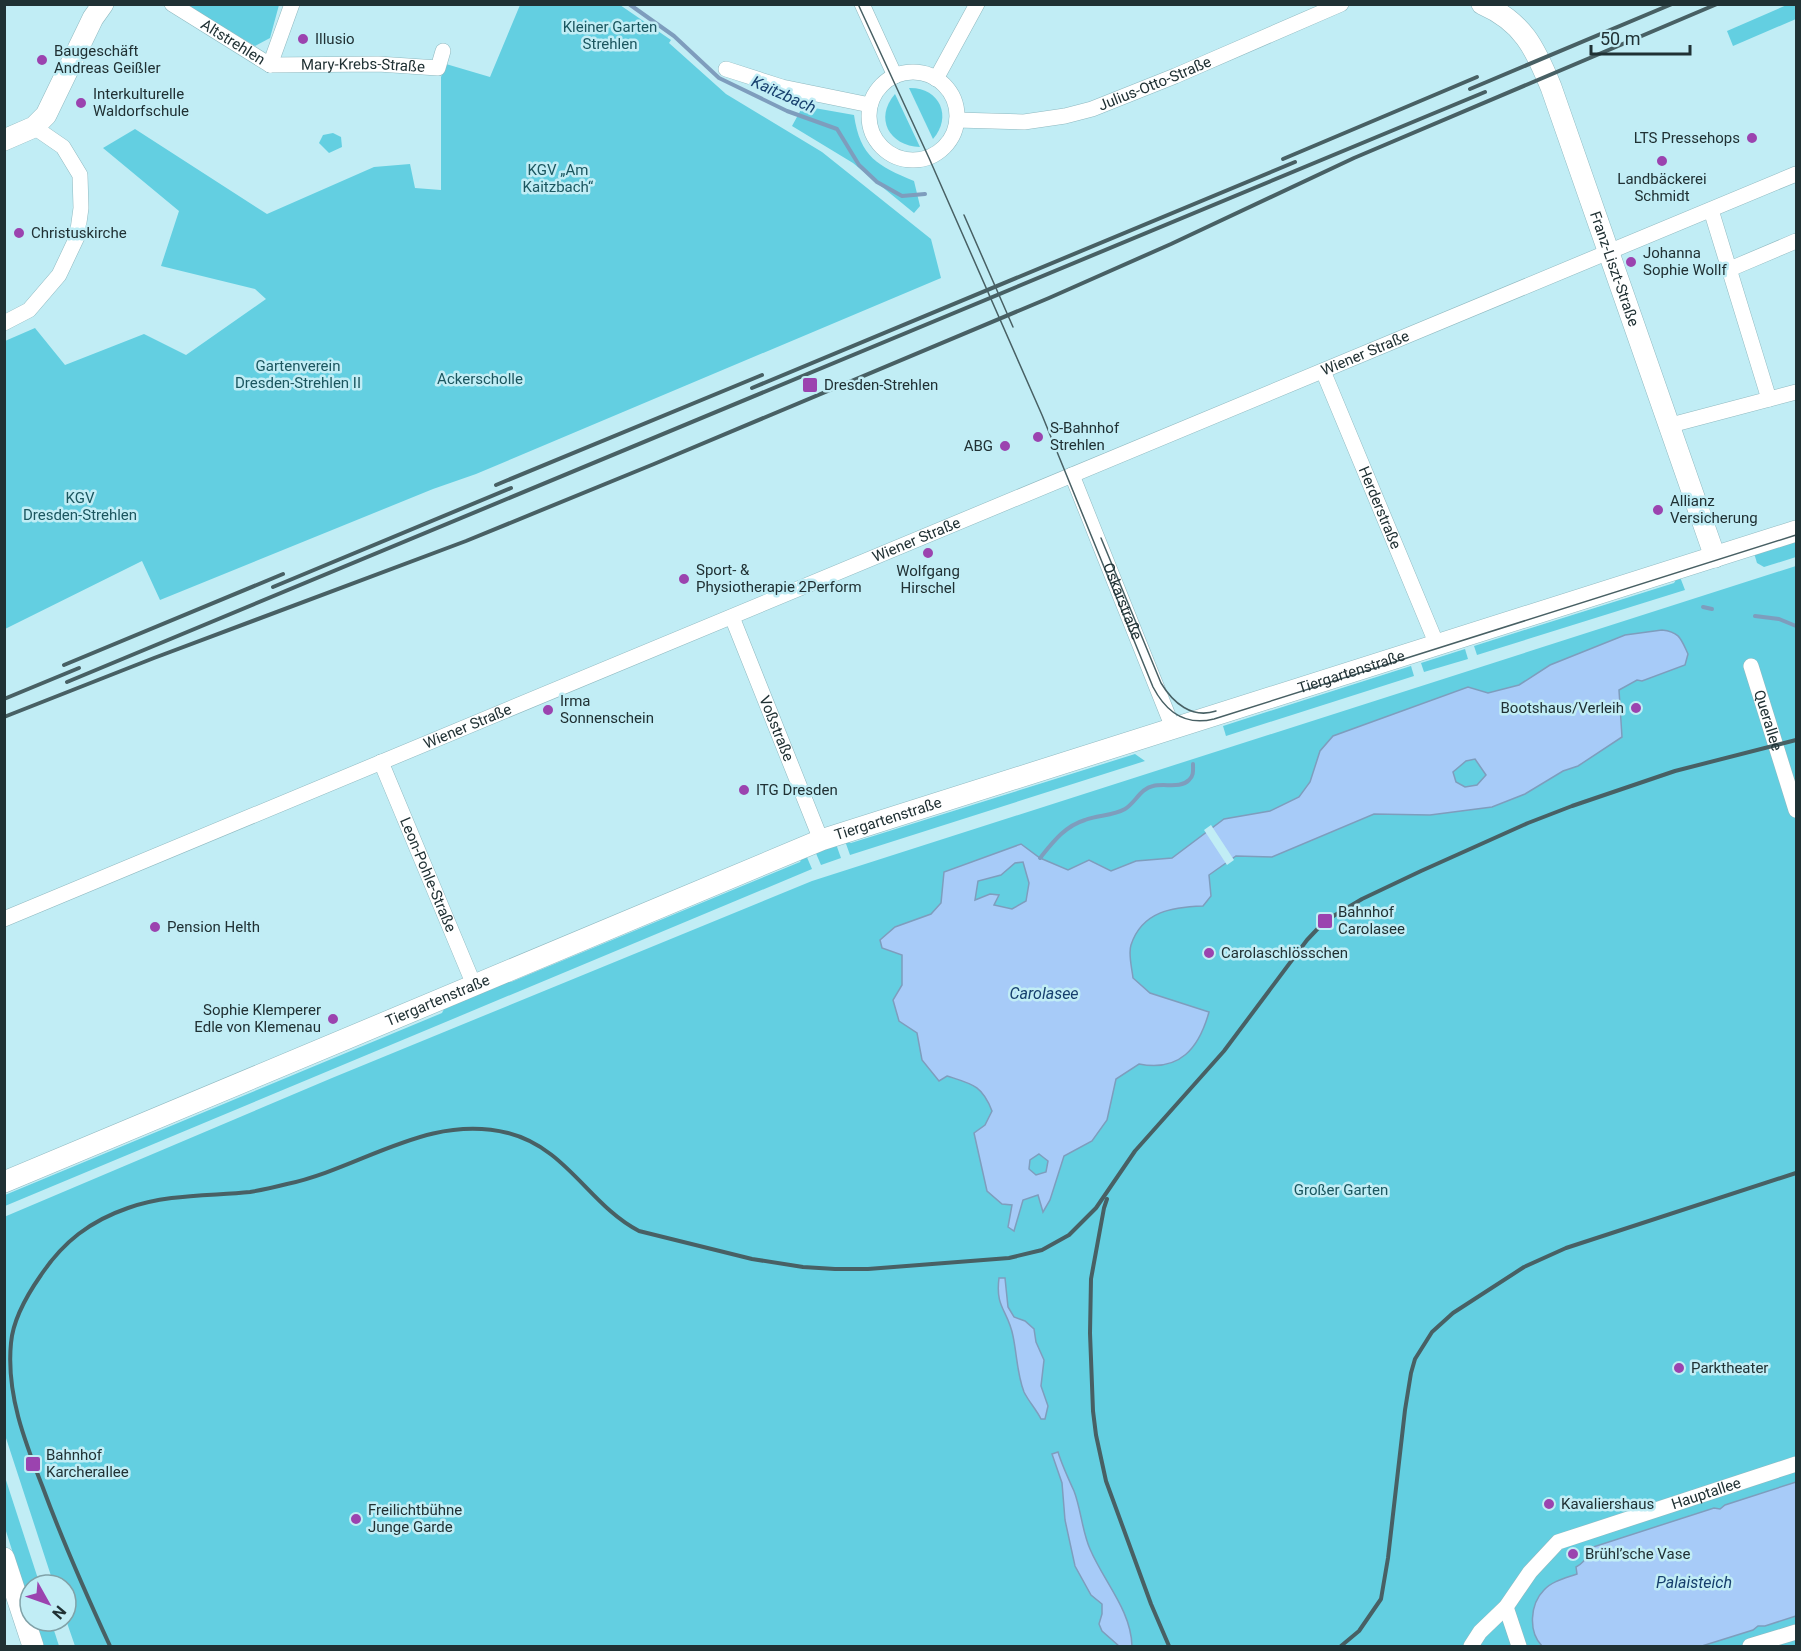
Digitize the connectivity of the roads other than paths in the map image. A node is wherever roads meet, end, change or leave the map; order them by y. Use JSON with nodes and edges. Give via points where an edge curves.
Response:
{"nodes":[{"id":1,"x":103,"y":4,"type":"edge"},
{"id":2,"x":172,"y":4,"type":"edge"},
{"id":3,"x":292,"y":4,"type":"edge"},
{"id":4,"x":862,"y":4,"type":"edge"},
{"id":5,"x":977,"y":4,"type":"edge"},
{"id":6,"x":1341,"y":4,"type":"edge"},
{"id":7,"x":1482,"y":4,"type":"edge"},
{"id":8,"x":444,"y":51,"type":"dead end"},
{"id":9,"x":270,"y":65,"type":"junction"},
{"id":10,"x":726,"y":69,"type":"dead end"},
{"id":11,"x":895,"y":76,"type":"junction"},
{"id":12,"x":936,"y":79,"type":"junction"},
{"id":13,"x":870,"y":105,"type":"junction"},
{"id":14,"x":957,"y":120,"type":"junction"},
{"id":15,"x":34,"y":127,"type":"junction"},
{"id":16,"x":4,"y":140,"type":"edge"},
{"id":17,"x":1797,"y":174,"type":"edge"},
{"id":18,"x":1711,"y":210,"type":"junction"},
{"id":19,"x":1797,"y":241,"type":"edge"},
{"id":20,"x":1610,"y":252,"type":"junction"},
{"id":21,"x":1730,"y":269,"type":"junction"},
{"id":22,"x":4,"y":323,"type":"edge"},
{"id":23,"x":1323,"y":371,"type":"junction"},
{"id":24,"x":1797,"y":392,"type":"edge"},
{"id":25,"x":1769,"y":399,"type":"junction"},
{"id":26,"x":1671,"y":425,"type":"junction"},
{"id":27,"x":1072,"y":476,"type":"junction"},
{"id":28,"x":1797,"y":531,"type":"edge"},
{"id":29,"x":1715,"y":557,"type":"junction"},
{"id":30,"x":732,"y":617,"type":"junction"},
{"id":31,"x":1437,"y":645,"type":"junction"},
{"id":32,"x":1751,"y":666,"type":"dead end"},
{"id":33,"x":1173,"y":728,"type":"junction"},
{"id":34,"x":381,"y":762,"type":"junction"},
{"id":35,"x":1797,"y":810,"type":"edge"},
{"id":36,"x":821,"y":840,"type":"junction"},
{"id":37,"x":4,"y":919,"type":"edge"},
{"id":38,"x":474,"y":985,"type":"junction"},
{"id":39,"x":4,"y":1182,"type":"edge"},
{"id":40,"x":1797,"y":1464,"type":"edge"},
{"id":41,"x":4,"y":1558,"type":"edge"},
{"id":42,"x":1506,"y":1606,"type":"junction"},
{"id":43,"x":1797,"y":1632,"type":"edge"},
{"id":44,"x":33,"y":1647,"type":"edge"},
{"id":45,"x":1471,"y":1647,"type":"edge"},
{"id":46,"x":1519,"y":1647,"type":"edge"},
{"id":47,"x":1750,"y":1647,"type":"edge"}],
"edges":[{"from":1,"to":15,"type":"main road","via":[[46,115]]},
{"from":2,"to":9,"type":"street","name":"Altstrehlen"},
{"from":3,"to":9,"type":"street","name":"Altstrehlen"},
{"from":4,"to":11,"type":"street"},
{"from":5,"to":12,"type":"street"},
{"from":6,"to":14,"type":"street","name":"Julius-Otto-Straße","via":[[1092,109],[1024,122]]},
{"from":7,"to":20,"type":"main road","name":"Franz-Liszt-Straße","via":[[1512,21],[1532,44]]},
{"from":8,"to":9,"type":"street","name":"Mary-Krebs-Straße","via":[[438,68]]},
{"from":10,"to":13,"type":"street","via":[[782,87]]},
{"from":11,"to":12,"type":"street","via":[[912,72]]},
{"from":11,"to":13,"type":"street","via":[[882,85]]},
{"from":12,"to":14,"type":"street","via":[[952,96]]},
{"from":13,"to":14,"type":"street","via":[[869,119],[879,144],[902,159],[916,161],[936,154],[947,145]]},
{"from":15,"to":16,"type":"main road"},
{"from":15,"to":22,"type":"street","via":[[63,147],[80,175],[79,227],[58,275],[29,310]]},
{"from":17,"to":18,"type":"street","name":"Wiener Straße"},
{"from":18,"to":20,"type":"street","name":"Wiener Straße"},
{"from":18,"to":21,"type":"street"},
{"from":19,"to":21,"type":"street"},
{"from":20,"to":23,"type":"street","name":"Wiener Straße"},
{"from":20,"to":26,"type":"main road","name":"Franz-Liszt-Straße"},
{"from":21,"to":25,"type":"street"},
{"from":23,"to":27,"type":"street","name":"Wiener Straße"},
{"from":23,"to":31,"type":"street","name":"Herderstraße"},
{"from":24,"to":25,"type":"street"},
{"from":25,"to":26,"type":"street"},
{"from":26,"to":29,"type":"main road","name":"Franz-Liszt-Straße"},
{"from":27,"to":30,"type":"street","name":"Wiener Straße"},
{"from":27,"to":33,"type":"street","name":"Oskarstraße"},
{"from":28,"to":29,"type":"main road","name":"Tiergartenstraße"},
{"from":29,"to":31,"type":"main road","name":"Tiergartenstraße"},
{"from":30,"to":34,"type":"street","name":"Wiener Straße"},
{"from":30,"to":36,"type":"street","name":"Voßstraße"},
{"from":31,"to":33,"type":"main road","name":"Tiergartenstraße"},
{"from":32,"to":35,"type":"street","name":"Querallee"},
{"from":33,"to":36,"type":"main road","name":"Tiergartenstraße"},
{"from":34,"to":37,"type":"street","name":"Wiener Straße"},
{"from":34,"to":38,"type":"street","name":"Leon-Pohle-Straße"},
{"from":36,"to":38,"type":"main road","name":"Tiergartenstraße"},
{"from":38,"to":39,"type":"main road","name":"Tiergartenstraße"},
{"from":40,"to":42,"type":"street","name":"Hauptallee","via":[[1558,1542]]},
{"from":41,"to":44,"type":"main road"},
{"from":42,"to":45,"type":"street","name":"Hauptallee"},
{"from":42,"to":46,"type":"street"},
{"from":43,"to":47,"type":"street"}]}
